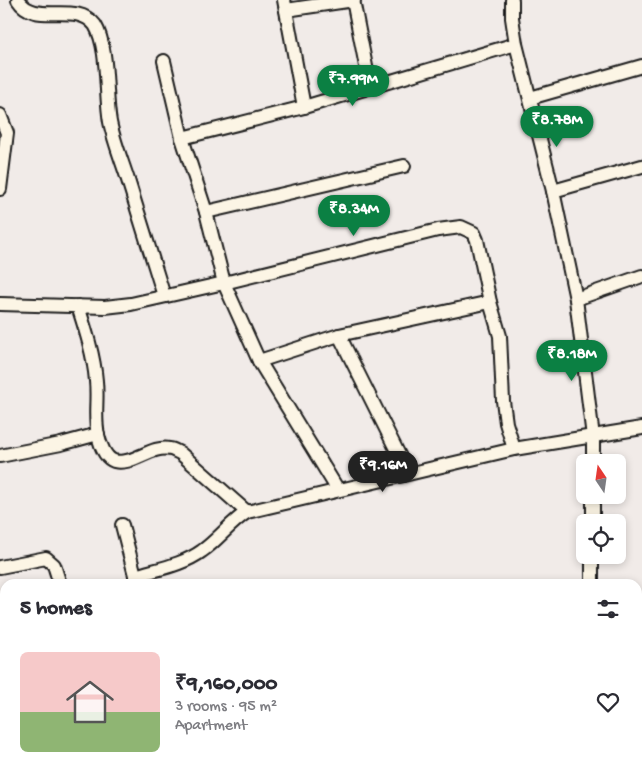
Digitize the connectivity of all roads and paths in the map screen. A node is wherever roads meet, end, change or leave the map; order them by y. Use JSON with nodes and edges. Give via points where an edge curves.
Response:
{"nodes":[{"id":1,"x":18,"y":0,"type":"edge"},
{"id":2,"x":354,"y":0,"type":"edge"},
{"id":3,"x":512,"y":0,"type":"edge"},
{"id":4,"x":285,"y":5,"type":"edge"},
{"id":5,"x":516,"y":44,"type":"junction"},
{"id":6,"x":164,"y":61,"type":"dead end"},
{"id":7,"x":642,"y":66,"type":"edge"},
{"id":8,"x":370,"y":87,"type":"junction"},
{"id":9,"x":530,"y":98,"type":"junction"},
{"id":10,"x":304,"y":107,"type":"junction"},
{"id":11,"x":0,"y":115,"type":"edge"},
{"id":12,"x":182,"y":138,"type":"junction"},
{"id":13,"x":404,"y":166,"type":"dead end"},
{"id":14,"x":642,"y":166,"type":"edge"},
{"id":15,"x":0,"y":189,"type":"edge"},
{"id":16,"x":553,"y":191,"type":"junction"},
{"id":17,"x":206,"y":212,"type":"junction"},
{"id":18,"x":642,"y":276,"type":"edge"},
{"id":19,"x":224,"y":283,"type":"junction"},
{"id":20,"x":164,"y":296,"type":"junction"},
{"id":21,"x":576,"y":299,"type":"junction"},
{"id":22,"x":490,"y":302,"type":"junction"},
{"id":23,"x":0,"y":304,"type":"edge"},
{"id":24,"x":78,"y":306,"type":"junction"},
{"id":25,"x":339,"y":335,"type":"junction"},
{"id":26,"x":259,"y":361,"type":"junction"},
{"id":27,"x":642,"y":428,"type":"edge"},
{"id":28,"x":98,"y":434,"type":"junction"},
{"id":29,"x":593,"y":437,"type":"junction"},
{"id":30,"x":514,"y":449,"type":"junction"},
{"id":31,"x":593,"y":454,"type":"edge"},
{"id":32,"x":0,"y":456,"type":"edge"},
{"id":33,"x":408,"y":473,"type":"junction"},
{"id":34,"x":338,"y":490,"type":"junction"},
{"id":35,"x":246,"y":512,"type":"junction"},
{"id":36,"x":122,"y":525,"type":"dead end"},
{"id":37,"x":592,"y":564,"type":"edge"},
{"id":38,"x":0,"y":567,"type":"edge"},
{"id":39,"x":58,"y":579,"type":"edge"},
{"id":40,"x":136,"y":579,"type":"edge"},
{"id":41,"x":138,"y":579,"type":"edge"},
{"id":42,"x":592,"y":579,"type":"edge"}],
"edges":[{"from":1,"to":20,"type":"street","via":[[30,11],[75,11],[95,25],[103,50],[110,124]]},
{"from":2,"to":4,"type":"street"},
{"from":2,"to":8,"type":"street"},
{"from":3,"to":5,"type":"street"},
{"from":4,"to":10,"type":"street"},
{"from":5,"to":8,"type":"street"},
{"from":5,"to":9,"type":"street"},
{"from":6,"to":12,"type":"street"},
{"from":7,"to":9,"type":"street"},
{"from":8,"to":10,"type":"street"},
{"from":9,"to":16,"type":"street"},
{"from":10,"to":12,"type":"street"},
{"from":11,"to":15,"type":"street","via":[[7,133]]},
{"from":12,"to":17,"type":"street"},
{"from":13,"to":17,"type":"street"},
{"from":14,"to":16,"type":"street"},
{"from":16,"to":21,"type":"street"},
{"from":17,"to":19,"type":"street"},
{"from":18,"to":21,"type":"street"},
{"from":19,"to":20,"type":"street"},
{"from":19,"to":22,"type":"street","via":[[461,227],[474,233],[477,240]]},
{"from":19,"to":26,"type":"street"},
{"from":20,"to":24,"type":"street","via":[[105,307]]},
{"from":21,"to":29,"type":"street"},
{"from":22,"to":25,"type":"street"},
{"from":22,"to":30,"type":"street","via":[[500,336],[503,402]]},
{"from":23,"to":24,"type":"street"},
{"from":24,"to":28,"type":"street","via":[[96,382]]},
{"from":25,"to":26,"type":"street"},
{"from":25,"to":33,"type":"street"},
{"from":26,"to":34,"type":"street"},
{"from":27,"to":29,"type":"street"},
{"from":28,"to":32,"type":"street"},
{"from":28,"to":35,"type":"street","via":[[105,452],[113,460],[121,462],[170,448],[180,453]]},
{"from":29,"to":30,"type":"street"},
{"from":29,"to":31,"type":"street"},
{"from":30,"to":33,"type":"street"},
{"from":33,"to":34,"type":"street"},
{"from":34,"to":35,"type":"street"},
{"from":35,"to":41,"type":"street","via":[[202,551]]},
{"from":36,"to":40,"type":"street"},
{"from":37,"to":42,"type":"street"},
{"from":38,"to":39,"type":"street","via":[[46,558],[54,564]]}]}
